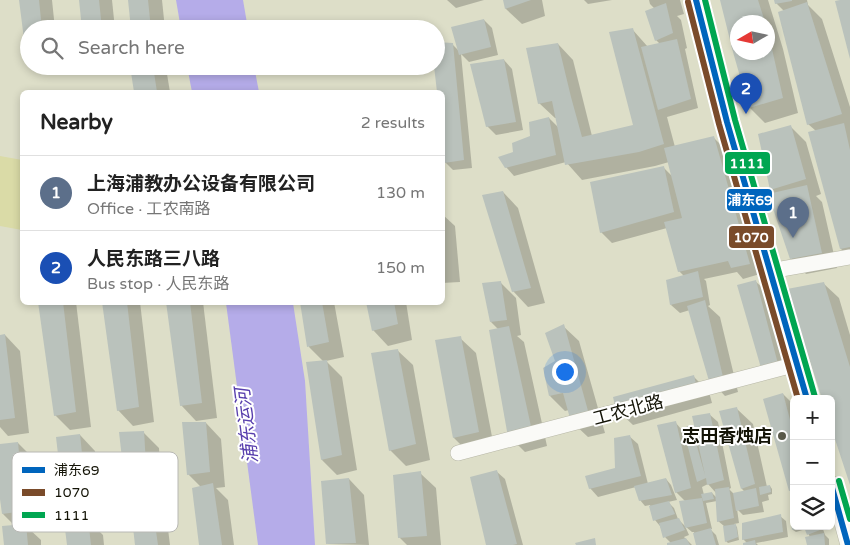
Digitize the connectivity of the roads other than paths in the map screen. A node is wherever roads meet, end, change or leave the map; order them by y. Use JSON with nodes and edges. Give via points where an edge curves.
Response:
{"nodes":[{"id":1,"x":696,"y":0,"type":"edge"},
{"id":2,"x":850,"y":256,"type":"edge"},
{"id":3,"x":770,"y":271,"type":"junction"},
{"id":4,"x":796,"y":364,"type":"junction"},
{"id":5,"x":806,"y":395,"type":"edge"},
{"id":6,"x":458,"y":453,"type":"dead end"},
{"id":7,"x":832,"y":485,"type":"edge"},
{"id":8,"x":848,"y":545,"type":"edge"}],
"edges":[{"from":1,"to":3,"type":"street"},
{"from":2,"to":3,"type":"street"},
{"from":3,"to":4,"type":"street"},
{"from":4,"to":5,"type":"street"},
{"from":4,"to":6,"type":"street","name":"工农北路"},
{"from":7,"to":8,"type":"street"}]}
